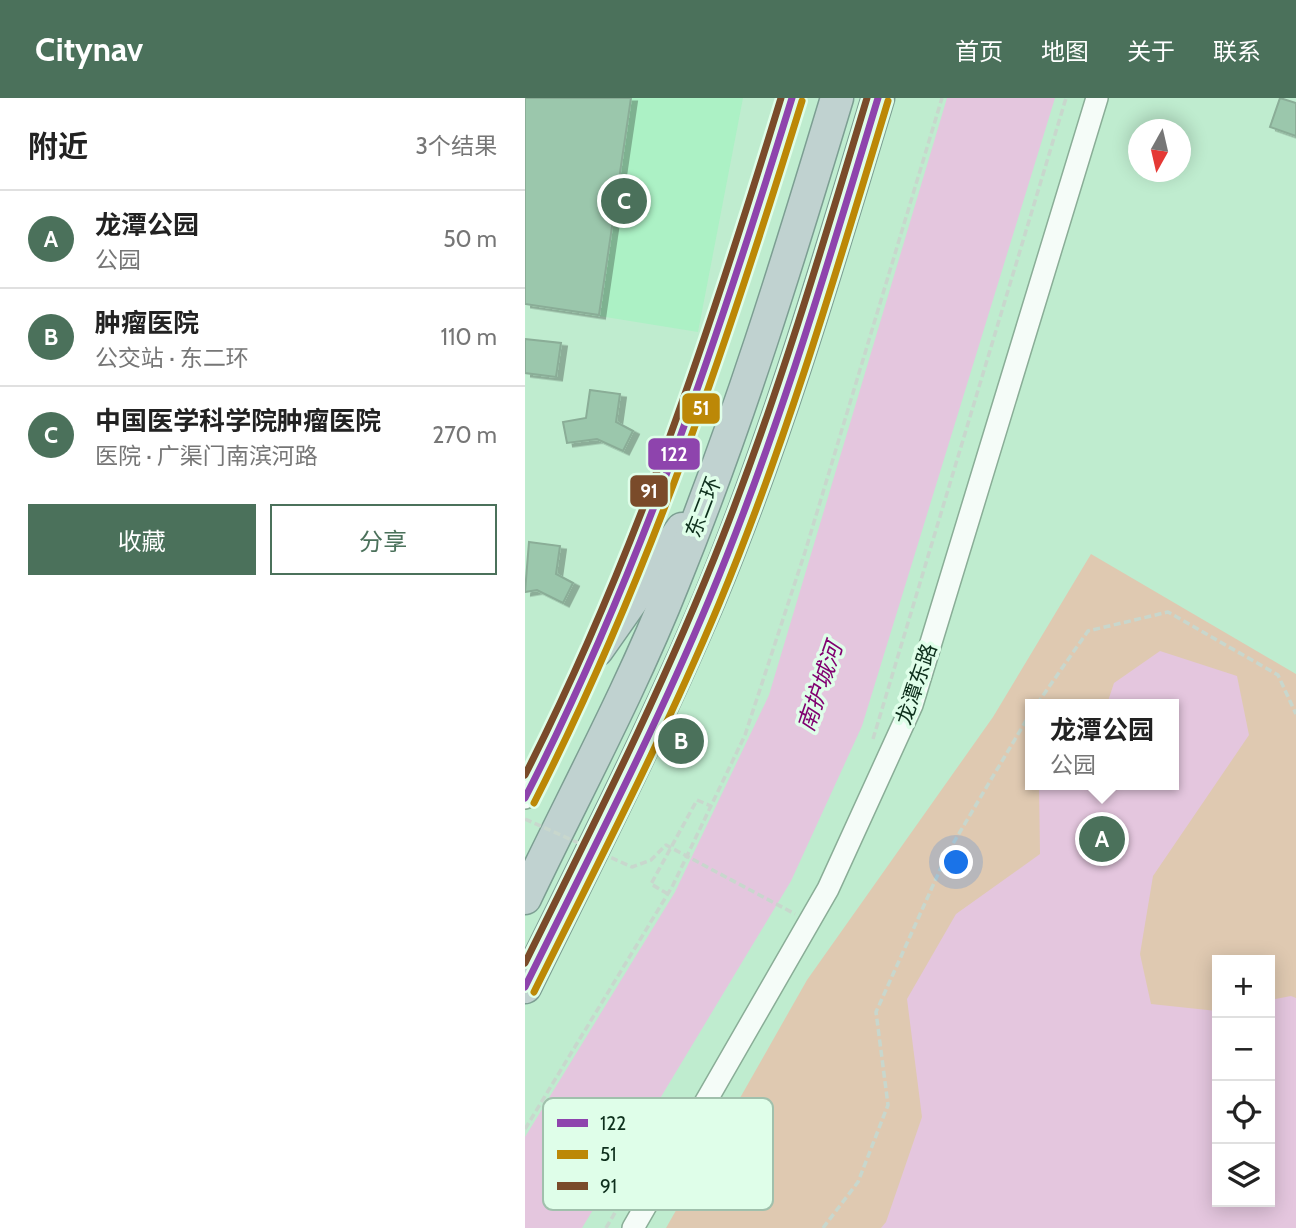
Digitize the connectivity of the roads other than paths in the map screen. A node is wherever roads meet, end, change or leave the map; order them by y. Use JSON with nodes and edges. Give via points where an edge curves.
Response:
{"nodes":[{"id":1,"x":792,"y":98,"type":"edge"},
{"id":2,"x":837,"y":98,"type":"edge"},
{"id":3,"x":878,"y":98,"type":"edge"},
{"id":4,"x":1097,"y":98,"type":"edge"},
{"id":5,"x":711,"y":488,"type":"junction"},
{"id":6,"x":597,"y":650,"type":"junction"},
{"id":7,"x":525,"y":798,"type":"edge"},
{"id":8,"x":525,"y":898,"type":"edge"},
{"id":9,"x":525,"y":987,"type":"edge"},
{"id":10,"x":708,"y":1098,"type":"edge"},
{"id":11,"x":643,"y":1210,"type":"edge"},
{"id":12,"x":633,"y":1228,"type":"edge"}],
"edges":[{"from":1,"to":6,"type":"street","via":[[746,253],[670,472]]},
{"from":2,"to":5,"type":"highway","name":"东二环","via":[[787,266]]},
{"from":3,"to":9,"type":"highway","name":"东二环","via":[[824,278],[710,597],[633,771]]},
{"from":4,"to":10,"type":"street","name":"龙潭东路","via":[[912,705],[828,889]]},
{"from":5,"to":6,"type":"highway"},
{"from":5,"to":8,"type":"highway","name":"东二环","via":[[620,705]]},
{"from":6,"to":7,"type":"street"},
{"from":11,"to":12,"type":"street","name":"龙潭东路"}]}
